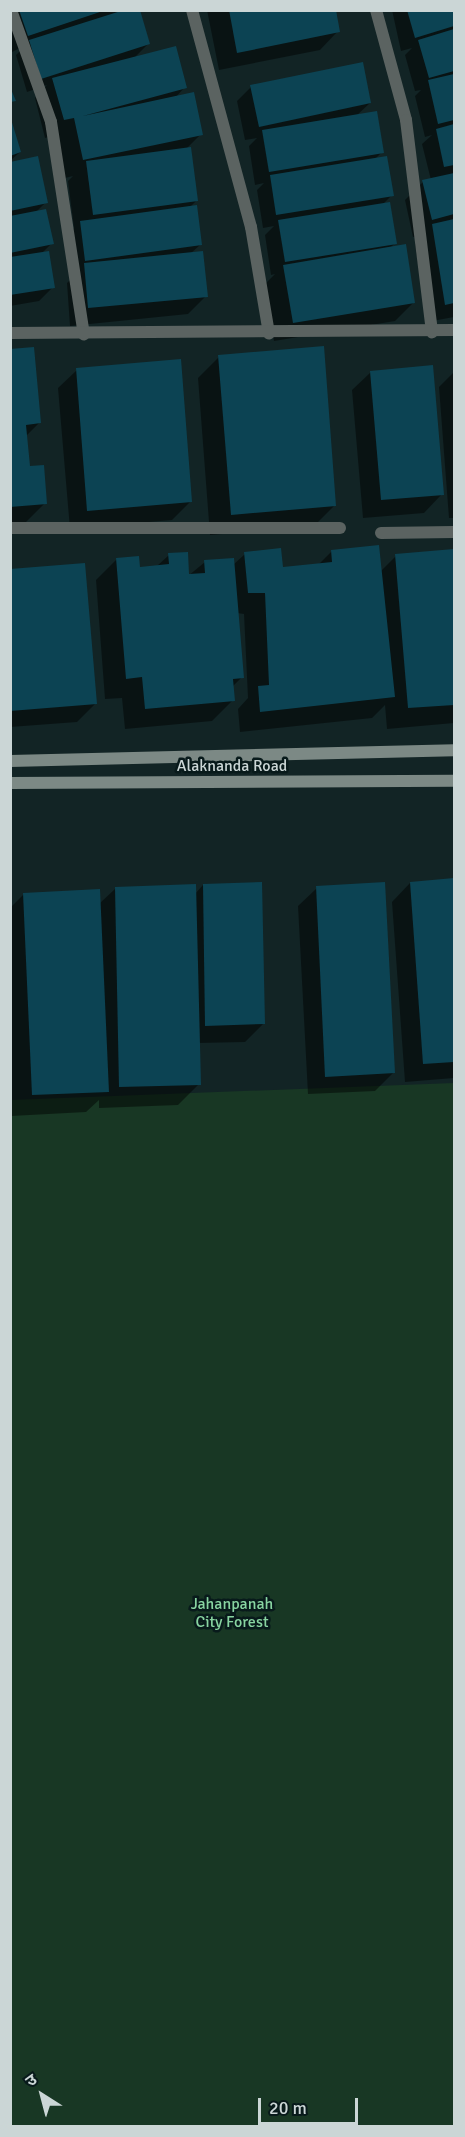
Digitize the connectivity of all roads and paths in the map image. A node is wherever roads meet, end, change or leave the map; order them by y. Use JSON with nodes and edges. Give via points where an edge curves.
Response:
{"nodes":[{"id":1,"x":11,"y":10,"type":"edge"},
{"id":2,"x":192,"y":10,"type":"edge"},
{"id":3,"x":376,"y":10,"type":"edge"},
{"id":4,"x":454,"y":330,"type":"edge"},
{"id":5,"x":432,"y":332,"type":"junction"},
{"id":6,"x":10,"y":333,"type":"edge"},
{"id":7,"x":269,"y":333,"type":"junction"},
{"id":8,"x":84,"y":334,"type":"junction"},
{"id":9,"x":10,"y":528,"type":"edge"},
{"id":10,"x":340,"y":528,"type":"dead end"},
{"id":11,"x":381,"y":532,"type":"dead end"},
{"id":12,"x":454,"y":532,"type":"edge"},
{"id":13,"x":454,"y":750,"type":"edge"},
{"id":14,"x":10,"y":761,"type":"edge"},
{"id":15,"x":454,"y":781,"type":"edge"},
{"id":16,"x":10,"y":783,"type":"edge"}],
"edges":[{"from":1,"to":8,"type":"street","via":[[51,122]]},
{"from":2,"to":7,"type":"street","via":[[251,227]]},
{"from":3,"to":5,"type":"street","via":[[406,120]]},
{"from":4,"to":5,"type":"street"},
{"from":5,"to":7,"type":"street"},
{"from":6,"to":8,"type":"street"},
{"from":7,"to":8,"type":"street"},
{"from":9,"to":10,"type":"street"},
{"from":11,"to":12,"type":"street"},
{"from":13,"to":14,"type":"street"},
{"from":15,"to":16,"type":"street","name":"Alaknanda Road"}]}
